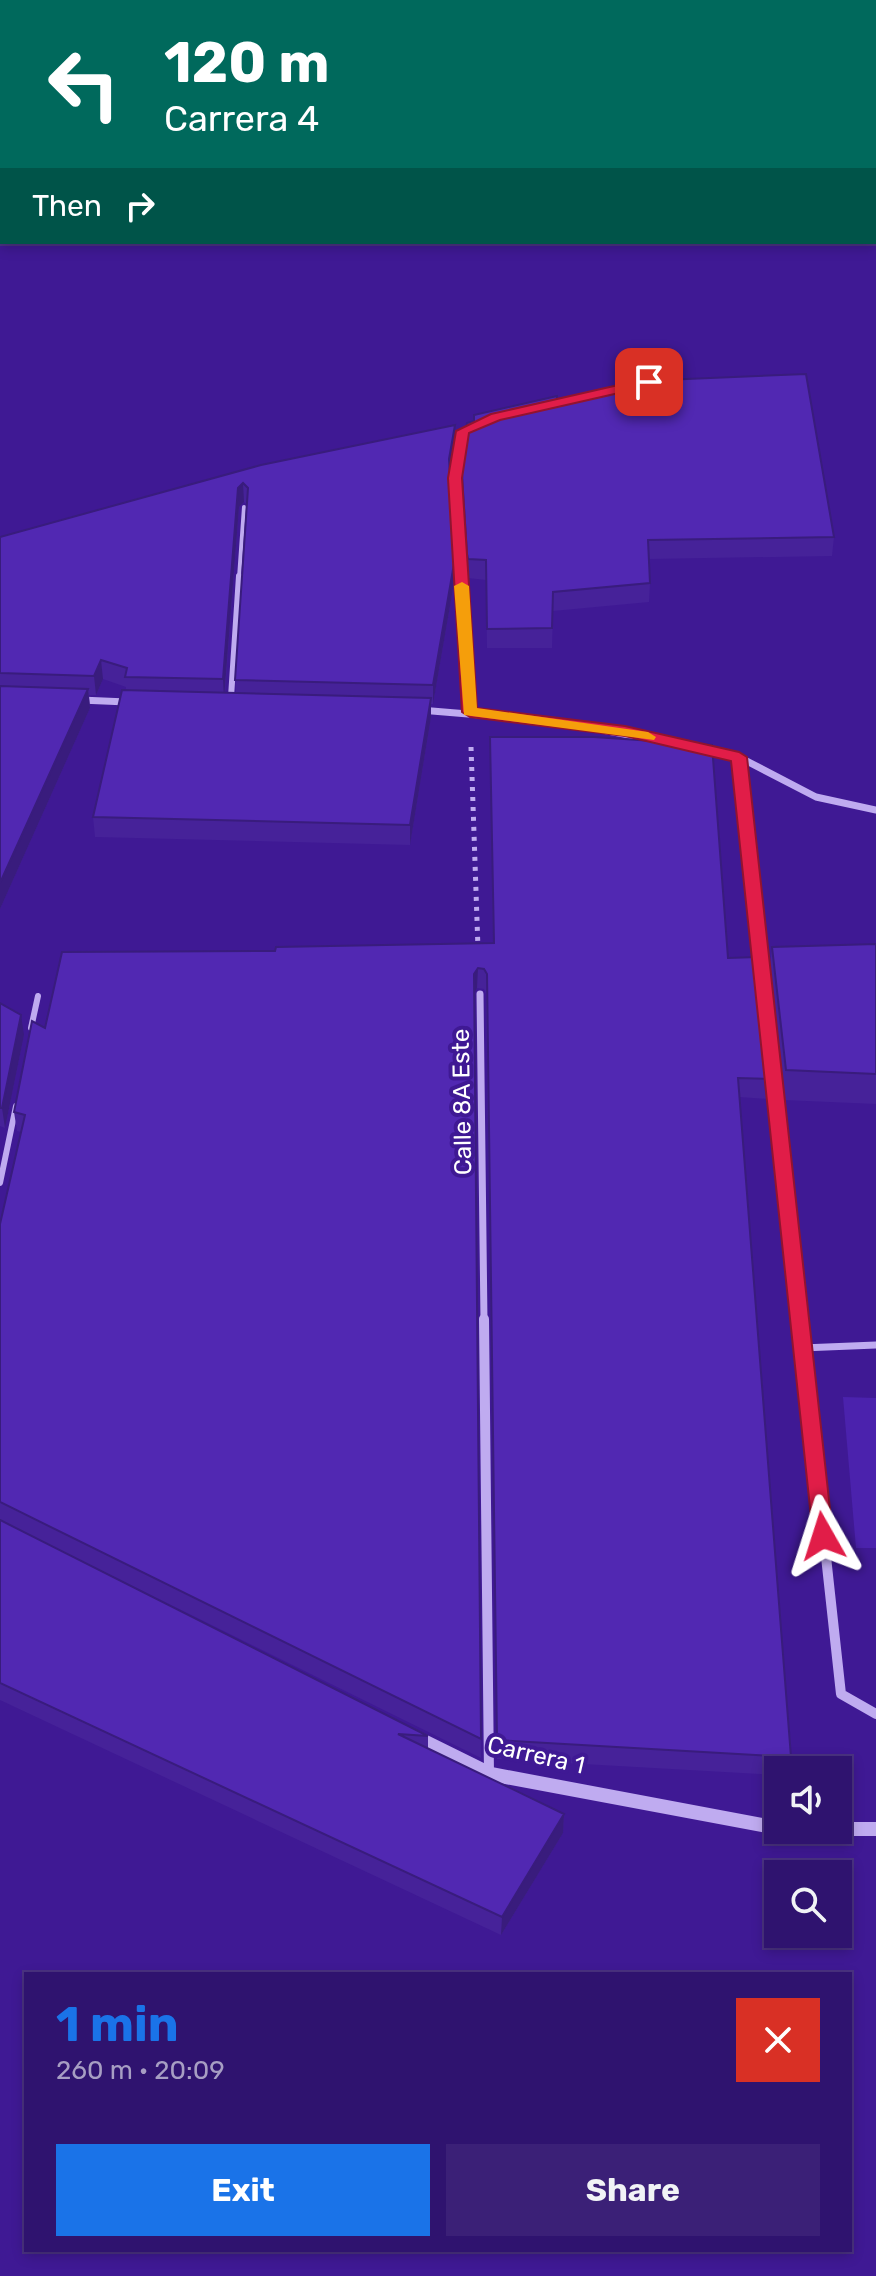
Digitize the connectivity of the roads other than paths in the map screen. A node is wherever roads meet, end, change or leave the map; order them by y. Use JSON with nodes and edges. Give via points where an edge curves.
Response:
{"nodes":[{"id":1,"x":485,"y":422,"type":"edge"},
{"id":2,"x":244,"y":507,"type":"edge"},
{"id":3,"x":64,"y":700,"type":"edge"},
{"id":4,"x":140,"y":702,"type":"edge"},
{"id":5,"x":230,"y":705,"type":"edge"},
{"id":6,"x":406,"y":710,"type":"edge"},
{"id":7,"x":470,"y":712,"type":"junction"},
{"id":8,"x":739,"y":757,"type":"junction"},
{"id":9,"x":876,"y":810,"type":"edge"},
{"id":10,"x":480,"y":994,"type":"edge"},
{"id":11,"x":38,"y":996,"type":"dead end"},
{"id":12,"x":28,"y":1043,"type":"edge"},
{"id":13,"x":19,"y":1089,"type":"edge"},
{"id":14,"x":0,"y":1183,"type":"edge"},
{"id":15,"x":876,"y":1345,"type":"edge"},
{"id":16,"x":802,"y":1348,"type":"junction"},
{"id":17,"x":876,"y":1714,"type":"edge"},
{"id":18,"x":392,"y":1725,"type":"edge"},
{"id":19,"x":489,"y":1774,"type":"junction"},
{"id":20,"x":764,"y":1825,"type":"edge"},
{"id":21,"x":852,"y":1829,"type":"edge"},
{"id":22,"x":876,"y":1829,"type":"edge"}],
"edges":[{"from":1,"to":7,"type":"street","via":[[463,431],[455,478]]},
{"from":2,"to":5,"type":"lane"},
{"from":3,"to":4,"type":"street"},
{"from":6,"to":7,"type":"street"},
{"from":7,"to":8,"type":"street","via":[[625,731]]},
{"from":8,"to":9,"type":"street","via":[[816,797]]},
{"from":8,"to":16,"type":"street"},
{"from":10,"to":19,"type":"street","name":"Calle 8A Este"},
{"from":11,"to":12,"type":"lane"},
{"from":13,"to":14,"type":"lane"},
{"from":15,"to":16,"type":"lane"},
{"from":16,"to":17,"type":"street","via":[[841,1694]]},
{"from":18,"to":19,"type":"street","name":"Carrera 1"},
{"from":19,"to":20,"type":"street","name":"Carrera 1"},
{"from":21,"to":22,"type":"street"}]}
